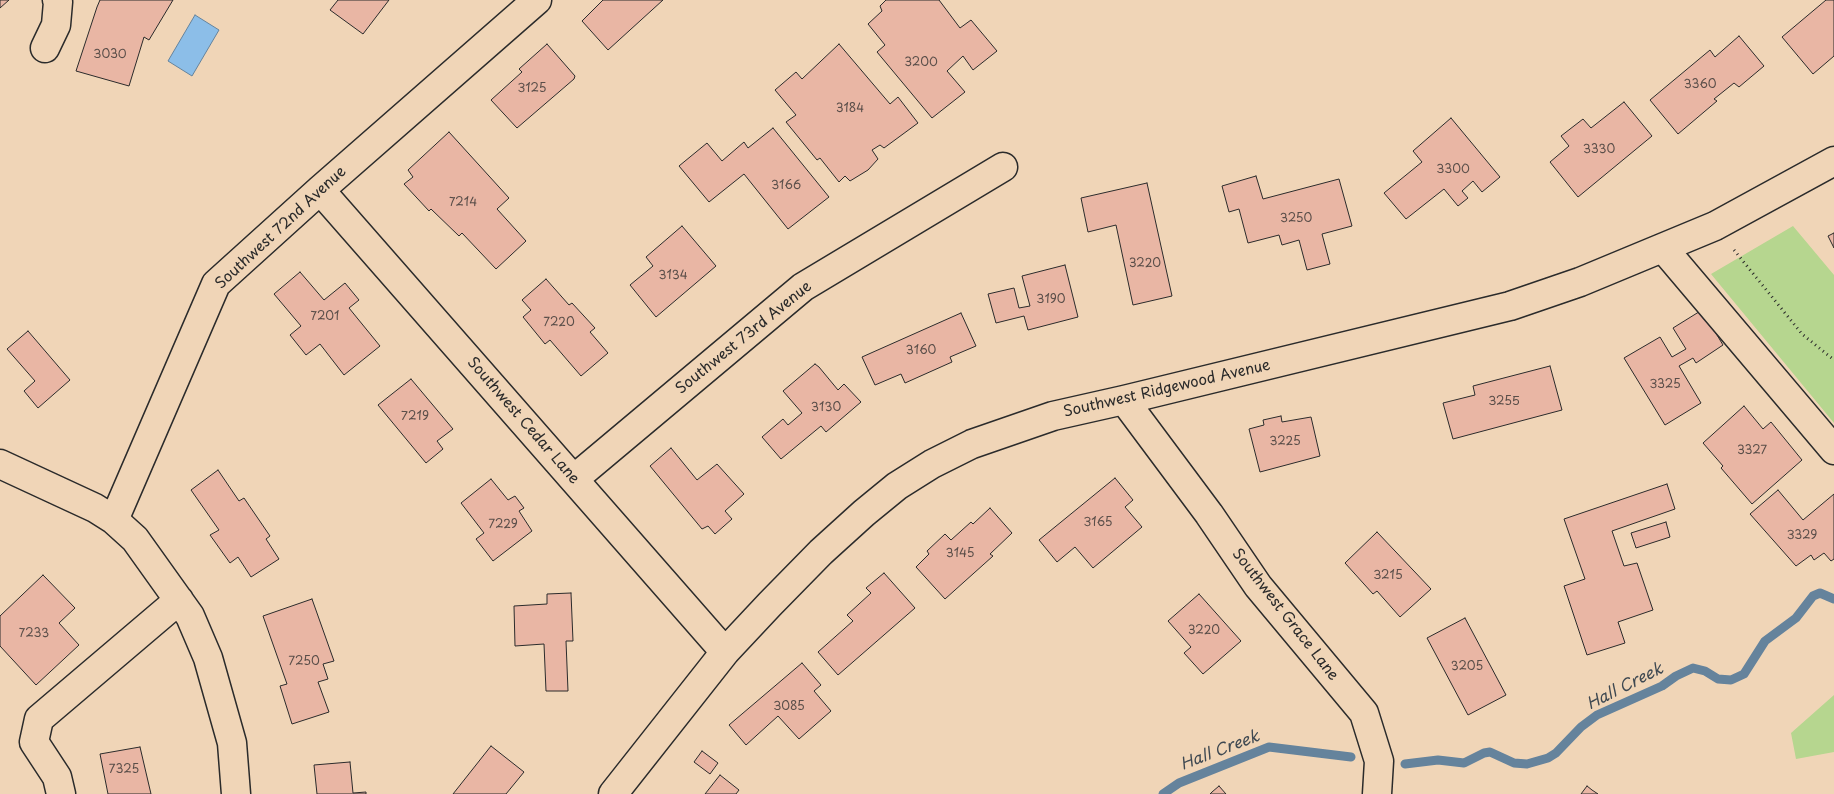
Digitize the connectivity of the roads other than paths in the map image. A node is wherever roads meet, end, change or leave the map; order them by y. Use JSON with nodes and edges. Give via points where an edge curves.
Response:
{"nodes":[{"id":1,"x":57,"y":0,"type":"edge"},
{"id":2,"x":537,"y":0,"type":"edge"},
{"id":3,"x":45,"y":48,"type":"dead end"},
{"id":4,"x":1834,"y":161,"type":"edge"},
{"id":5,"x":1004,"y":167,"type":"dead end"},
{"id":6,"x":320,"y":190,"type":"junction"},
{"id":7,"x":1663,"y":248,"type":"junction"},
{"id":8,"x":1124,"y":400,"type":"junction"},
{"id":9,"x":1834,"y":450,"type":"edge"},
{"id":10,"x":0,"y":464,"type":"edge"},
{"id":11,"x":574,"y":479,"type":"junction"},
{"id":12,"x":114,"y":520,"type":"junction"},
{"id":13,"x":179,"y":600,"type":"junction"},
{"id":14,"x":725,"y":652,"type":"junction"},
{"id":15,"x":61,"y":794,"type":"edge"},
{"id":16,"x":236,"y":794,"type":"edge"},
{"id":17,"x":612,"y":794,"type":"edge"},
{"id":18,"x":1377,"y":794,"type":"edge"}],
"edges":[{"from":1,"to":3,"type":"street","via":[[56,25]]},
{"from":2,"to":6,"type":"street","name":"Southwest 72nd Avenue"},
{"from":4,"to":7,"type":"street","name":"Southwest Ridgewood Avenue","via":[[1715,226]]},
{"from":5,"to":11,"type":"street","name":"Southwest 73rd Avenue","via":[[803,287]]},
{"from":6,"to":11,"type":"street","name":"Southwest Cedar Lane"},
{"from":6,"to":12,"type":"street","name":"Southwest 72nd Avenue","via":[[216,284]]},
{"from":7,"to":8,"type":"street","name":"Southwest Ridgewood Avenue","via":[[1510,306]]},
{"from":7,"to":9,"type":"street"},
{"from":8,"to":14,"type":"street","name":"Southwest Ridgewood Avenue","via":[[1053,416],[972,444],[897,486],[821,552]]},
{"from":8,"to":18,"type":"street","name":"Southwest Grace Lane","via":[[1258,586],[1364,713],[1379,761]]},
{"from":10,"to":12,"type":"street"},
{"from":11,"to":14,"type":"street","name":"Southwest Cedar Lane"},
{"from":12,"to":13,"type":"street","via":[[136,539]]},
{"from":13,"to":15,"type":"street","via":[[39,719],[34,742],[57,777]]},
{"from":13,"to":16,"type":"street","via":[[190,616],[208,658],[232,743]]},
{"from":14,"to":17,"type":"street","name":"Southwest Ridgewood Avenue"}]}
